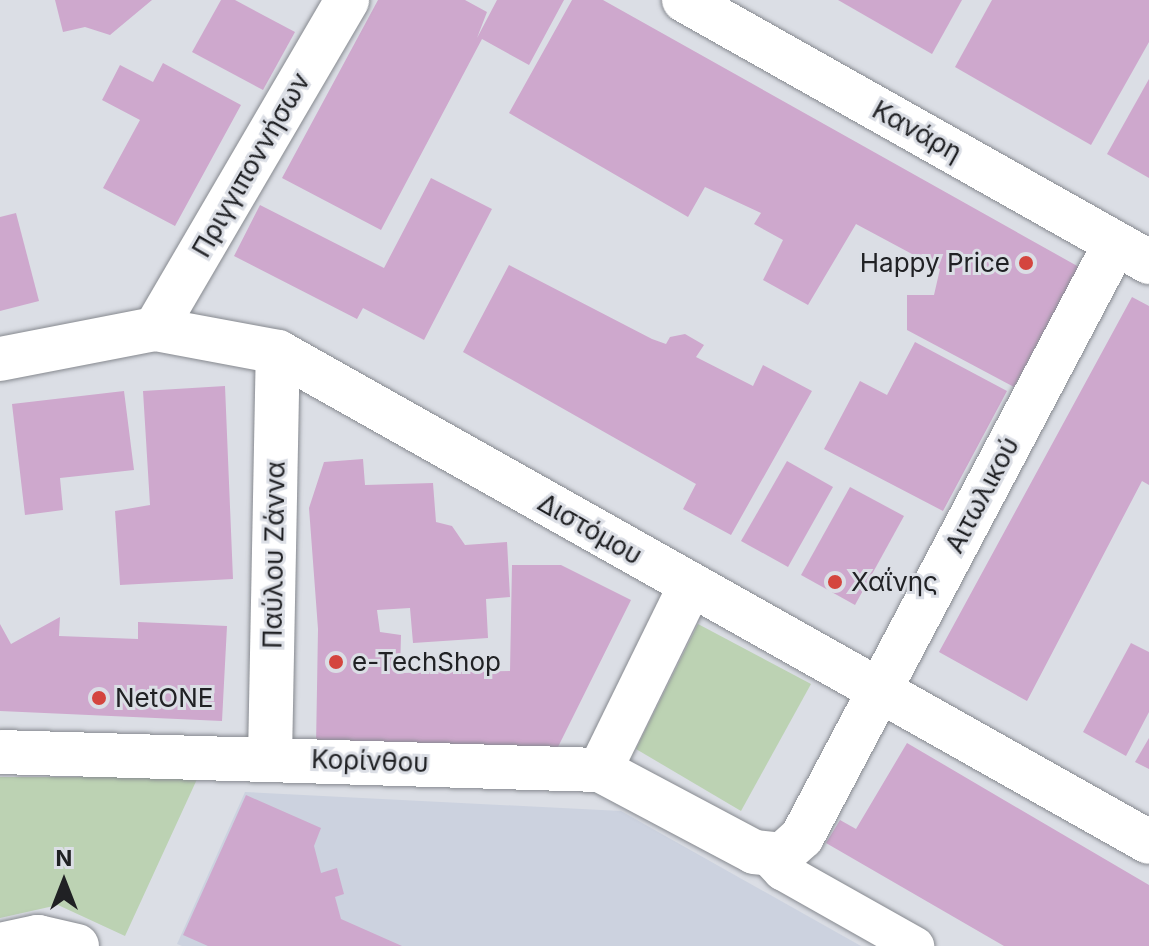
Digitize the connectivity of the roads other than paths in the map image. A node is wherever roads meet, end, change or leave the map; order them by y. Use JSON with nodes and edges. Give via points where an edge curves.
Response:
{"nodes":[{"id":1,"x":347,"y":0,"type":"edge"},
{"id":2,"x":684,"y":0,"type":"edge"},
{"id":3,"x":1132,"y":253,"type":"edge"},
{"id":4,"x":155,"y":329,"type":"junction"},
{"id":5,"x":278,"y":352,"type":"junction"},
{"id":6,"x":0,"y":359,"type":"edge"},
{"id":7,"x":690,"y":586,"type":"junction"},
{"id":8,"x":879,"y":691,"type":"junction"},
{"id":9,"x":0,"y":752,"type":"edge"},
{"id":10,"x":270,"y":758,"type":"junction"},
{"id":11,"x":600,"y":770,"type":"junction"},
{"id":12,"x":1149,"y":842,"type":"edge"},
{"id":13,"x":785,"y":847,"type":"junction"},
{"id":14,"x":0,"y":945,"type":"edge"},
{"id":15,"x":77,"y":946,"type":"edge"},
{"id":16,"x":915,"y":946,"type":"edge"}],
"edges":[{"from":1,"to":4,"type":"street","name":"Πριγγιποννήσων"},
{"from":2,"to":3,"type":"street","name":"Κανάρη"},
{"from":3,"to":8,"type":"street","name":"Αιτωλικού"},
{"from":4,"to":5,"type":"street","name":"Διστόμου"},
{"from":4,"to":6,"type":"street","name":"Διστόμου"},
{"from":5,"to":7,"type":"street","name":"Διστόμου"},
{"from":5,"to":10,"type":"street","name":"Παύλου Ζάννα"},
{"from":7,"to":8,"type":"street","name":"Διστόμου"},
{"from":7,"to":11,"type":"street"},
{"from":8,"to":12,"type":"street","name":"Διστόμου"},
{"from":8,"to":13,"type":"street","name":"Αιτωλικού"},
{"from":9,"to":10,"type":"street","name":"Κορίνθου"},
{"from":10,"to":11,"type":"street","name":"Κορίνθου"},
{"from":11,"to":13,"type":"street","name":"Κορίνθου","via":[[724,837]]},
{"from":13,"to":16,"type":"street","via":[[782,871]]},
{"from":14,"to":15,"type":"street","via":[[38,937]]}]}
